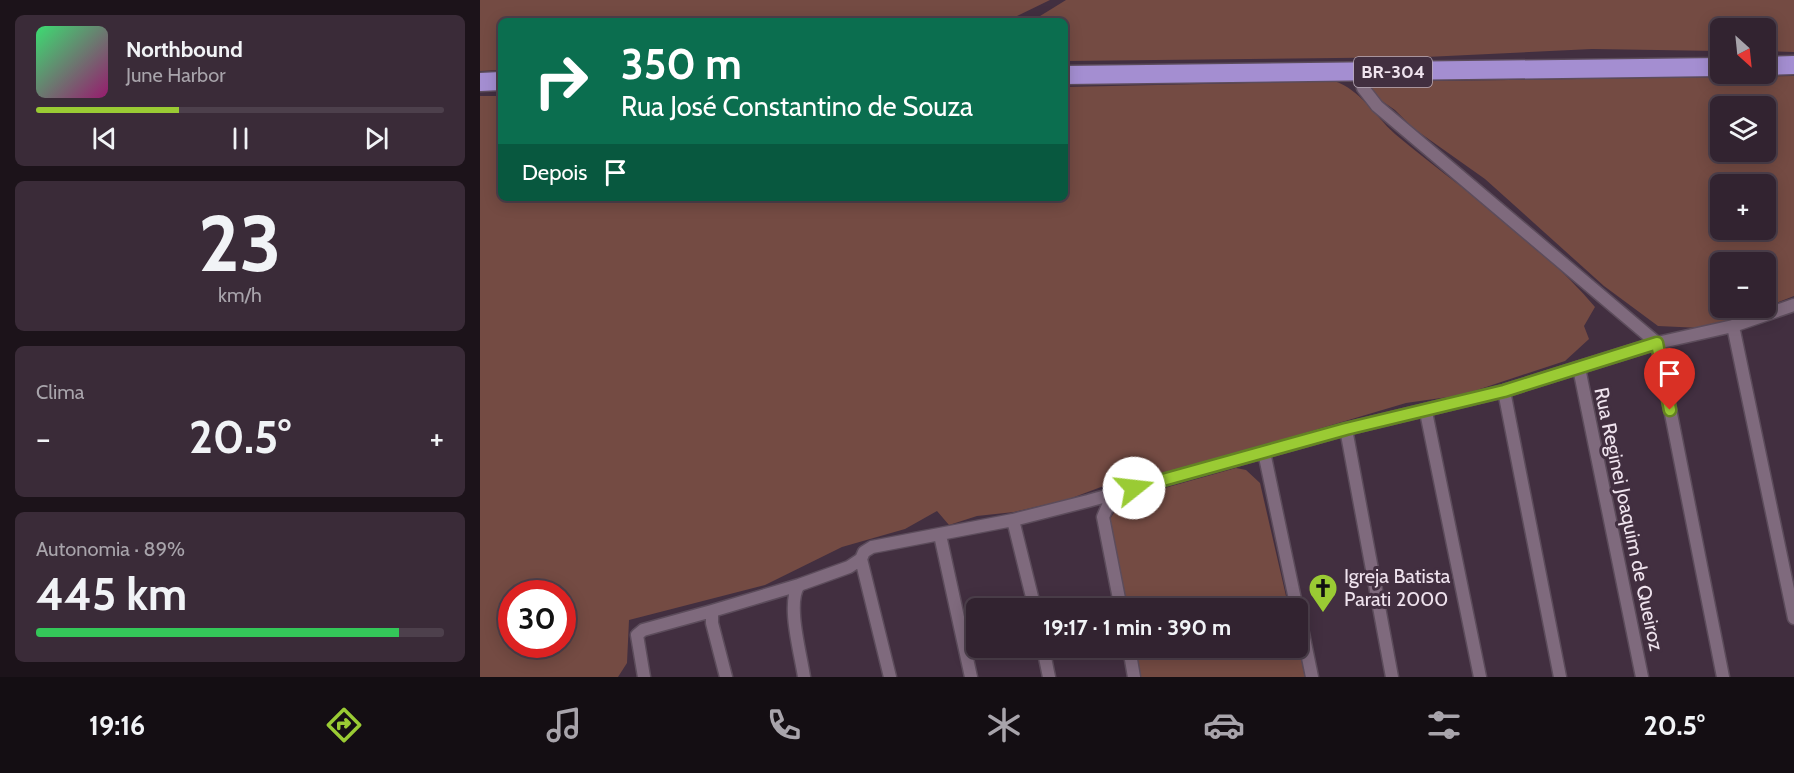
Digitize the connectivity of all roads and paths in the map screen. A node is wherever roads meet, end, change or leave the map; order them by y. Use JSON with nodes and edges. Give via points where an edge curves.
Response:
{"nodes":[{"id":1,"x":1794,"y":65,"type":"edge"},
{"id":2,"x":1776,"y":66,"type":"edge"},
{"id":3,"x":1710,"y":67,"type":"edge"},
{"id":4,"x":1361,"y":73,"type":"junction"},
{"id":5,"x":1068,"y":75,"type":"edge"},
{"id":6,"x":480,"y":81,"type":"edge"},
{"id":7,"x":498,"y":81,"type":"edge"},
{"id":8,"x":1794,"y":305,"type":"edge"},
{"id":9,"x":1733,"y":326,"type":"junction"},
{"id":10,"x":1657,"y":343,"type":"junction"},
{"id":11,"x":1579,"y":368,"type":"junction"},
{"id":12,"x":1504,"y":391,"type":"junction"},
{"id":13,"x":1426,"y":411,"type":"junction"},
{"id":14,"x":1346,"y":429,"type":"junction"},
{"id":15,"x":1264,"y":452,"type":"junction"},
{"id":16,"x":1113,"y":494,"type":"junction"},
{"id":17,"x":1088,"y":501,"type":"junction"},
{"id":18,"x":1103,"y":517,"type":"junction"},
{"id":19,"x":1013,"y":520,"type":"junction"},
{"id":20,"x":940,"y":535,"type":"junction"},
{"id":21,"x":861,"y":559,"type":"junction"},
{"id":22,"x":799,"y":585,"type":"junction"},
{"id":23,"x":1032,"y":598,"type":"edge"},
{"id":24,"x":1119,"y":598,"type":"edge"},
{"id":25,"x":1296,"y":598,"type":"edge"},
{"id":26,"x":712,"y":610,"type":"junction"},
{"id":27,"x":1794,"y":618,"type":"edge"},
{"id":28,"x":1045,"y":658,"type":"edge"},
{"id":29,"x":1131,"y":658,"type":"edge"},
{"id":30,"x":1308,"y":658,"type":"edge"},
{"id":31,"x":644,"y":677,"type":"edge"},
{"id":32,"x":726,"y":677,"type":"edge"},
{"id":33,"x":804,"y":677,"type":"edge"},
{"id":34,"x":890,"y":677,"type":"edge"},
{"id":35,"x":971,"y":677,"type":"edge"},
{"id":36,"x":1049,"y":677,"type":"edge"},
{"id":37,"x":1134,"y":677,"type":"edge"},
{"id":38,"x":1312,"y":677,"type":"edge"},
{"id":39,"x":1392,"y":677,"type":"edge"},
{"id":40,"x":1480,"y":677,"type":"edge"},
{"id":41,"x":1560,"y":677,"type":"edge"},
{"id":42,"x":1642,"y":677,"type":"edge"},
{"id":43,"x":1723,"y":677,"type":"edge"}],
"edges":[{"from":1,"to":2,"type":"highway"},
{"from":3,"to":4,"type":"highway","number":"BR-304"},
{"from":4,"to":5,"type":"highway","number":"BR-304"},
{"from":4,"to":10,"type":"street","via":[[1363,88],[1377,106]]},
{"from":6,"to":7,"type":"highway"},
{"from":8,"to":9,"type":"street"},
{"from":9,"to":10,"type":"street"},
{"from":9,"to":27,"type":"street"},
{"from":10,"to":11,"type":"street"},
{"from":10,"to":43,"type":"street"},
{"from":11,"to":12,"type":"street"},
{"from":11,"to":42,"type":"street","name":"Rua Reginei Joaquim de Queiroz"},
{"from":12,"to":13,"type":"street"},
{"from":12,"to":41,"type":"street"},
{"from":13,"to":14,"type":"street"},
{"from":13,"to":40,"type":"street"},
{"from":14,"to":15,"type":"street"},
{"from":14,"to":39,"type":"street"},
{"from":15,"to":16,"type":"street"},
{"from":15,"to":25,"type":"street"},
{"from":16,"to":17,"type":"street"},
{"from":16,"to":18,"type":"street"},
{"from":17,"to":18,"type":"street"},
{"from":17,"to":19,"type":"street"},
{"from":18,"to":24,"type":"street"},
{"from":19,"to":20,"type":"street"},
{"from":19,"to":23,"type":"street"},
{"from":20,"to":21,"type":"street","via":[[872,547]]},
{"from":20,"to":35,"type":"street"},
{"from":21,"to":22,"type":"street"},
{"from":21,"to":34,"type":"street"},
{"from":22,"to":26,"type":"street"},
{"from":22,"to":33,"type":"street","via":[[794,593],[794,612]]},
{"from":26,"to":31,"type":"street","via":[[637,635]]},
{"from":26,"to":32,"type":"street"},
{"from":28,"to":36,"type":"street"},
{"from":29,"to":37,"type":"street"},
{"from":30,"to":38,"type":"street"}]}
